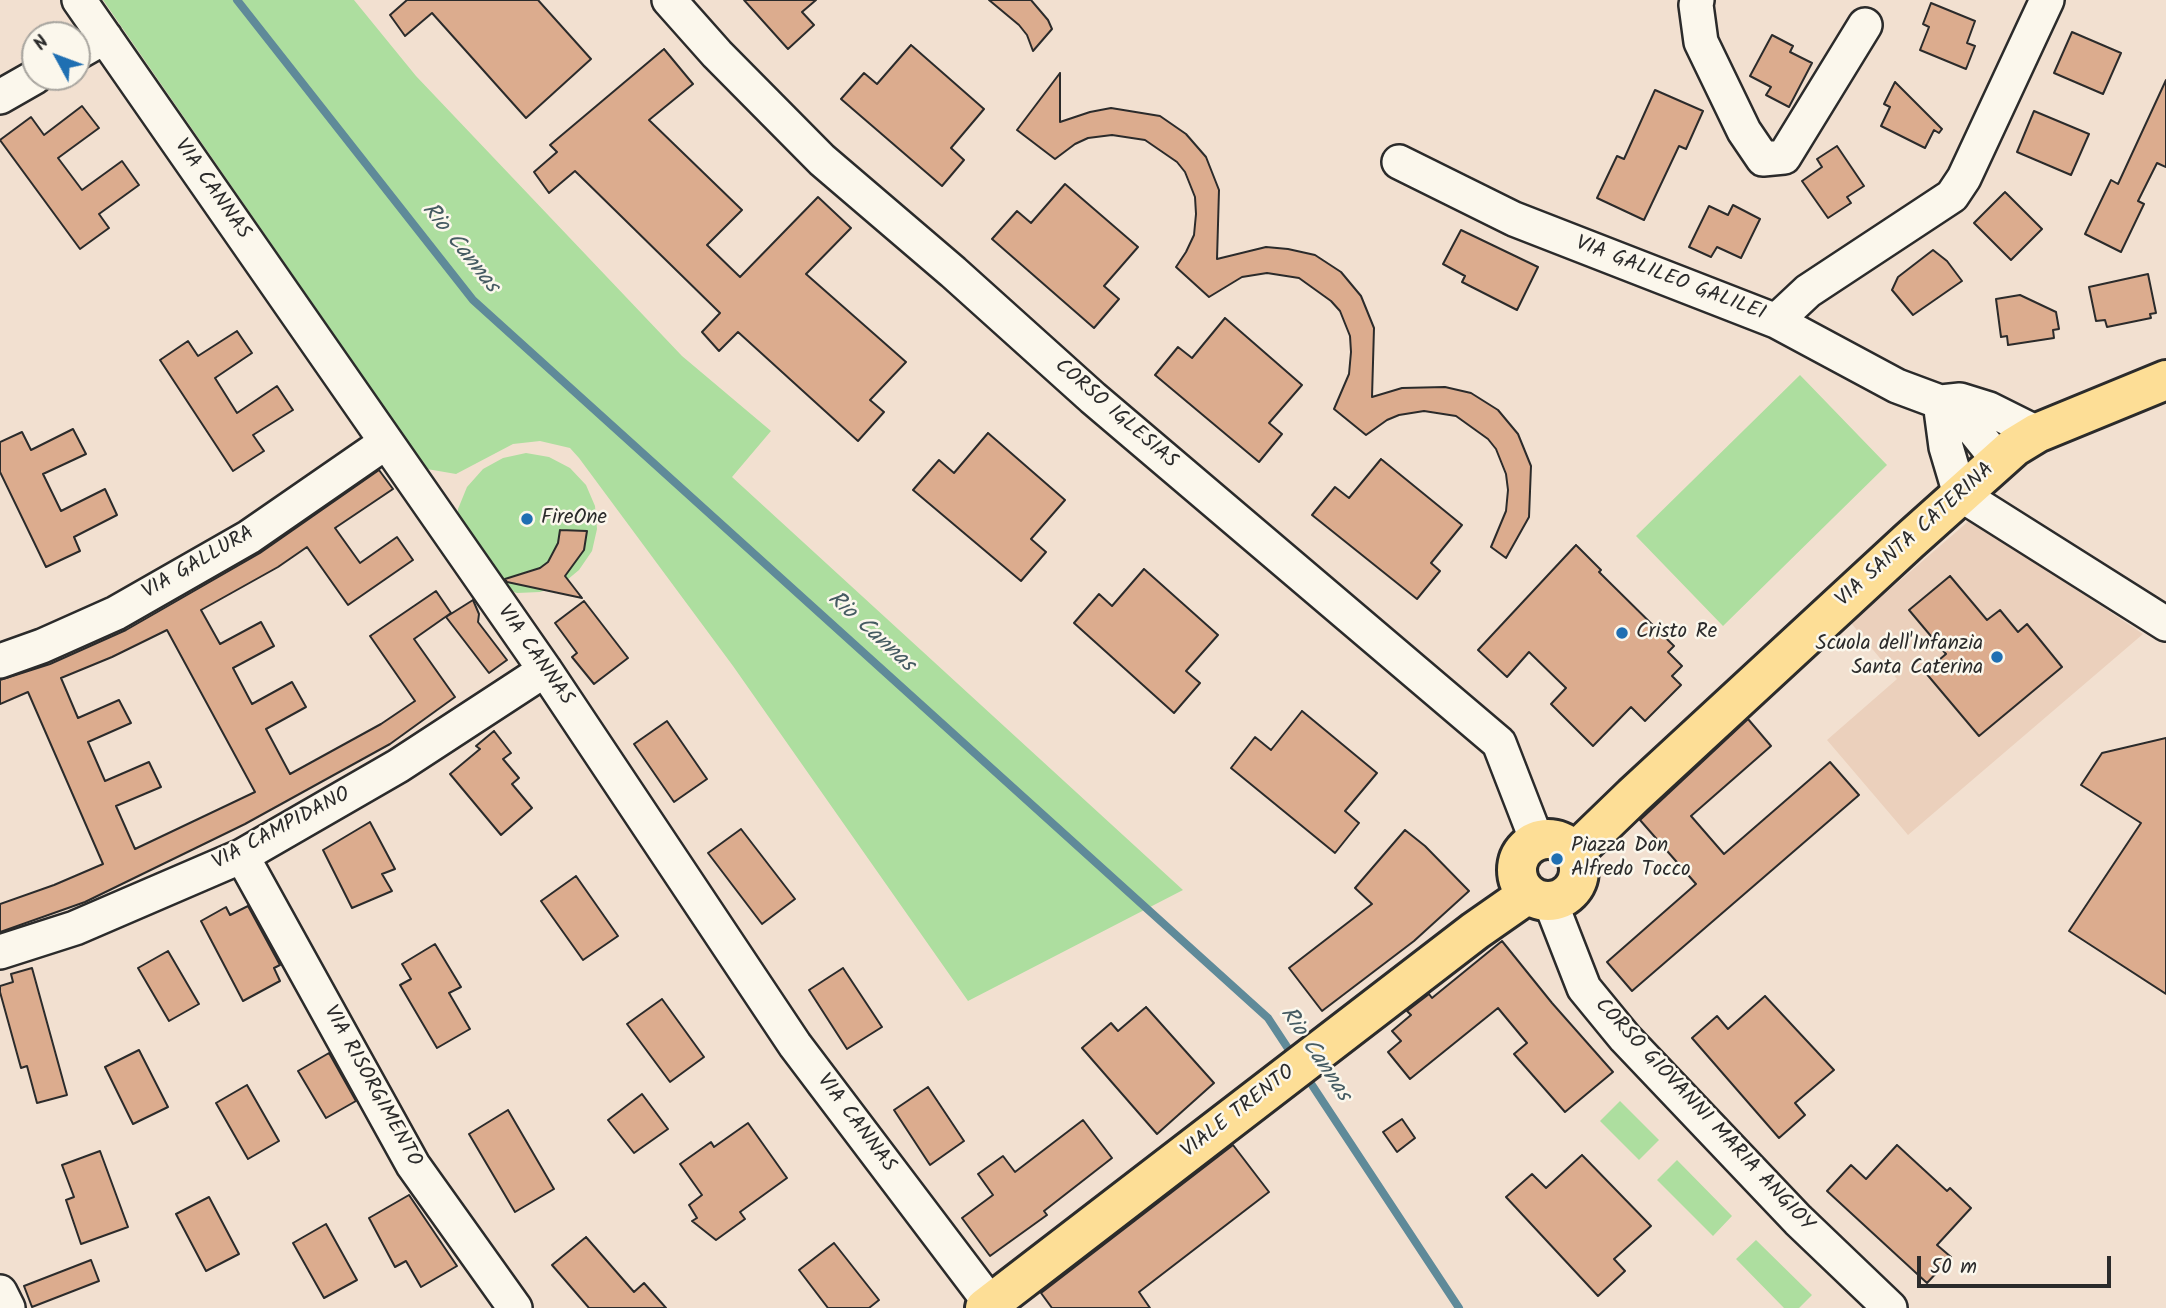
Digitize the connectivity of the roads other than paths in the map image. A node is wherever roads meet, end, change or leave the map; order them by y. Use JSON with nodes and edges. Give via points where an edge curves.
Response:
{"nodes":[{"id":1,"x":79,"y":0,"type":"edge"},
{"id":2,"x":669,"y":0,"type":"edge"},
{"id":3,"x":1697,"y":0,"type":"edge"},
{"id":4,"x":2047,"y":0,"type":"edge"},
{"id":5,"x":85,"y":21,"type":"edge"},
{"id":6,"x":1865,"y":25,"type":"dead end"},
{"id":7,"x":91,"y":45,"type":"edge"},
{"id":8,"x":21,"y":85,"type":"edge"},
{"id":9,"x":0,"y":97,"type":"edge"},
{"id":10,"x":1399,"y":162,"type":"dead end"},
{"id":11,"x":1776,"y":321,"type":"junction"},
{"id":12,"x":2166,"y":380,"type":"edge"},
{"id":13,"x":1940,"y":402,"type":"junction"},
{"id":14,"x":2036,"y":433,"type":"junction"},
{"id":15,"x":385,"y":443,"type":"junction"},
{"id":16,"x":1998,"y":461,"type":"junction"},
{"id":17,"x":1960,"y":494,"type":"junction"},
{"id":18,"x":2166,"y":624,"type":"edge"},
{"id":19,"x":0,"y":661,"type":"edge"},
{"id":20,"x":545,"y":670,"type":"junction"},
{"id":21,"x":1537,"y":841,"type":"junction"},
{"id":22,"x":1574,"y":853,"type":"junction"},
{"id":23,"x":242,"y":856,"type":"junction"},
{"id":24,"x":1539,"y":898,"type":"junction"},
{"id":25,"x":0,"y":952,"type":"edge"},
{"id":26,"x":0,"y":1293,"type":"edge"},
{"id":27,"x":990,"y":1306,"type":"edge"},
{"id":28,"x":8,"y":1308,"type":"edge"},
{"id":29,"x":515,"y":1308,"type":"edge"},
{"id":30,"x":1890,"y":1308,"type":"edge"}],
"edges":[{"from":1,"to":5,"type":"street","name":"VIA CANNAS"},
{"from":2,"to":21,"type":"street","name":"CORSO IGLESIAS","via":[[822,160],[1093,398],[1499,743]]},
{"from":3,"to":6,"type":"street","via":[[1702,42],[1744,131],[1763,159],[1784,157]]},
{"from":4,"to":11,"type":"street","via":[[1952,196],[1808,291]]},
{"from":7,"to":15,"type":"street","name":"VIA CANNAS"},
{"from":8,"to":9,"type":"street"},
{"from":10,"to":11,"type":"street","name":"VIA GALILEO GALILEI","via":[[1514,219]]},
{"from":11,"to":13,"type":"street","name":"VIA GALILEO GALILEI","via":[[1897,386]]},
{"from":12,"to":14,"type":"main road","name":"VIA SANTA CATERINA"},
{"from":13,"to":14,"type":"street","name":"VIA GALILEO GALILEI","via":[[1960,400],[1989,409]]},
{"from":13,"to":16,"type":"street","name":"VIA GALILEO GALILEI","via":[[1965,419]]},
{"from":13,"to":17,"type":"street","via":[[1946,447]]},
{"from":14,"to":16,"type":"main road","name":"VIA SANTA CATERINA"},
{"from":15,"to":19,"type":"street","name":"VIA GALLURA","via":[[249,537],[116,613]]},
{"from":15,"to":20,"type":"street","name":"VIA CANNAS"},
{"from":16,"to":17,"type":"main road","name":"VIA SANTA CATERINA"},
{"from":17,"to":18,"type":"street"},
{"from":17,"to":22,"type":"main road","name":"VIA SANTA CATERINA"},
{"from":20,"to":23,"type":"street","name":"VIA CAMPIDANO","via":[[398,766]]},
{"from":20,"to":27,"type":"street","name":"VIA CANNAS","via":[[795,1045]]},
{"from":21,"to":22,"type":"main road","via":[[1558,841]]},
{"from":21,"to":24,"type":"main road","via":[[1521,855],[1518,876],[1521,886]]},
{"from":22,"to":24,"type":"main road","via":[[1578,880],[1567,895]]},
{"from":23,"to":25,"type":"street","name":"VIA CAMPIDANO","via":[[75,928]]},
{"from":23,"to":29,"type":"street","name":"VIA RISORGIMENTO","via":[[413,1165]]},
{"from":24,"to":27,"type":"main road","name":"VIALE TRENTO","via":[[1334,1040]]},
{"from":24,"to":30,"type":"street","name":"CORSO GIOVANNI MARIA ANGIOY","via":[[1584,988],[1625,1038],[1798,1220]]},
{"from":26,"to":28,"type":"street"}]}
